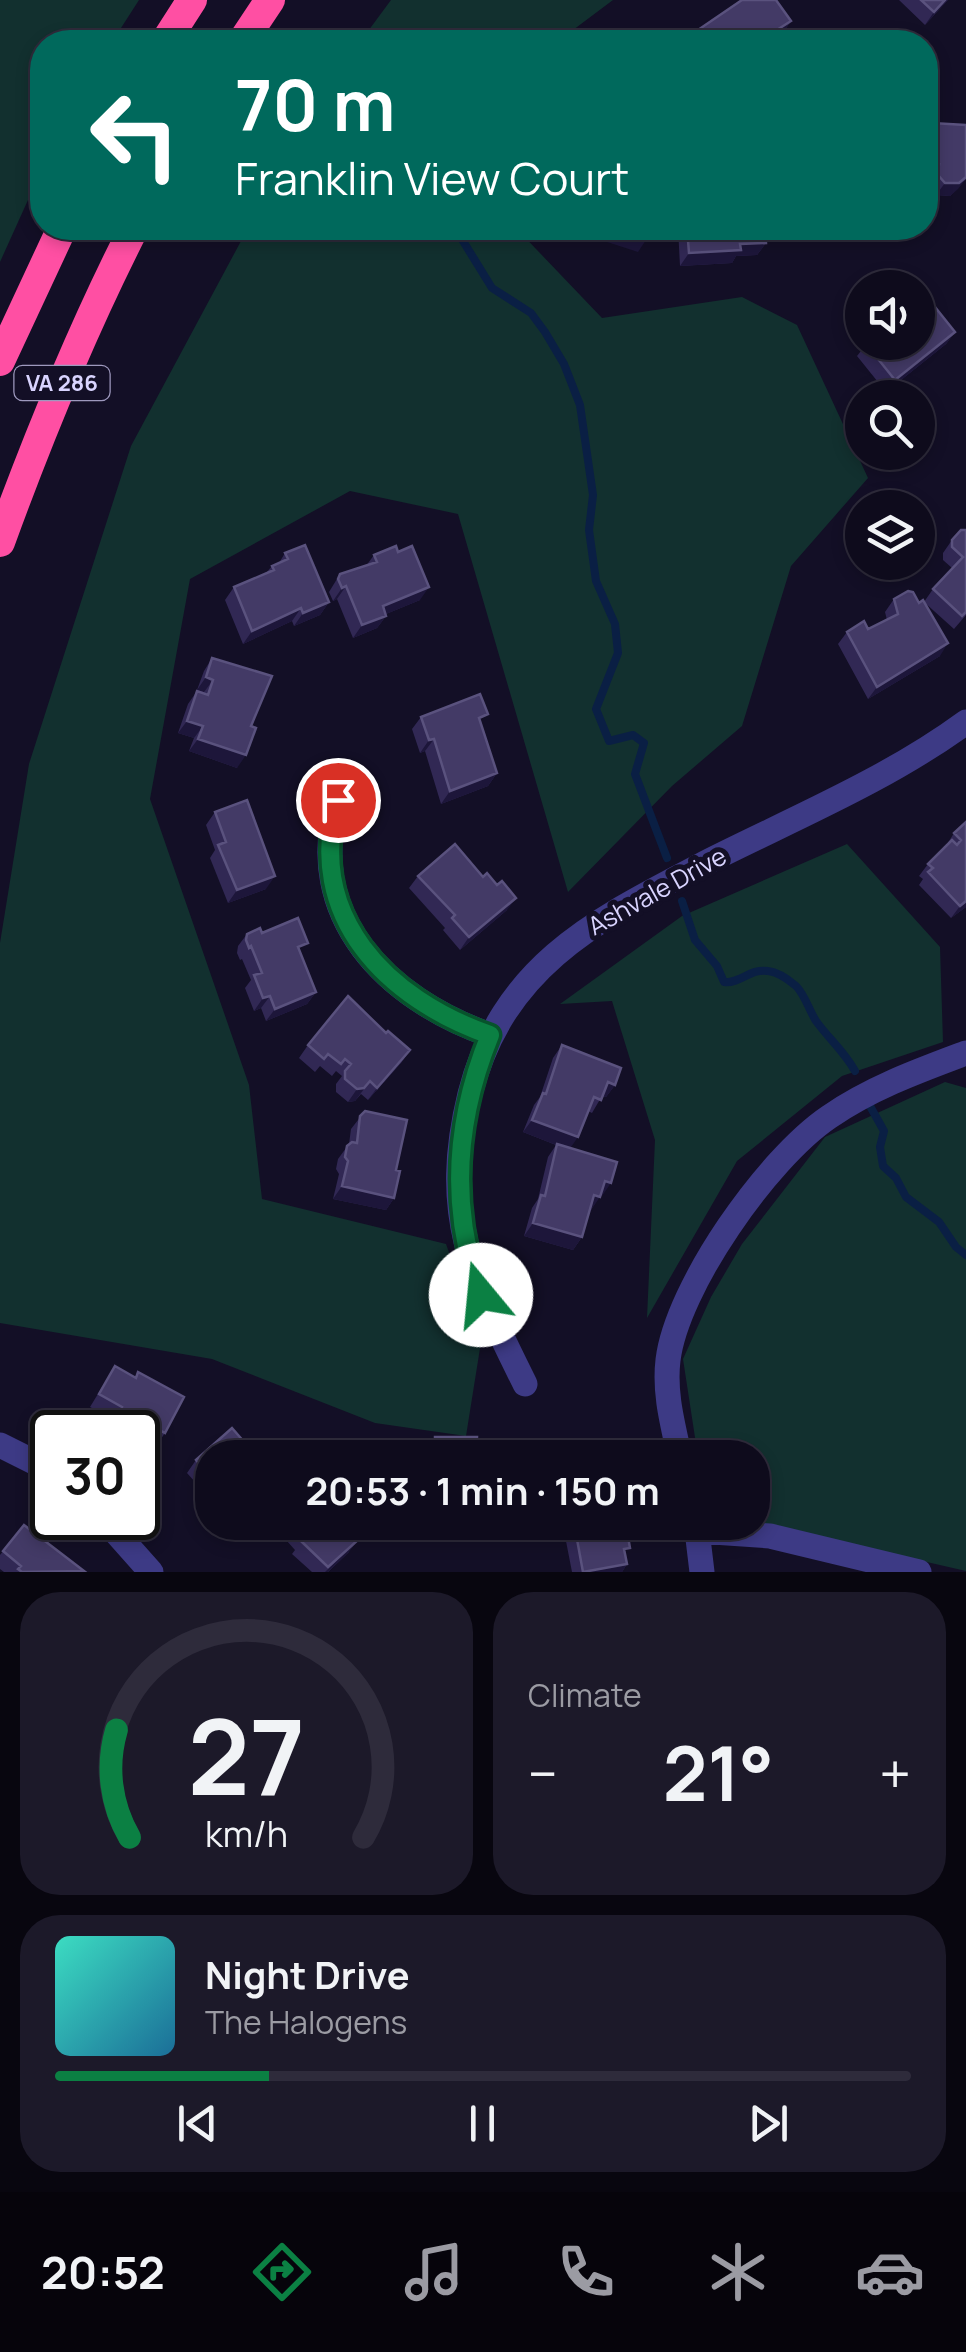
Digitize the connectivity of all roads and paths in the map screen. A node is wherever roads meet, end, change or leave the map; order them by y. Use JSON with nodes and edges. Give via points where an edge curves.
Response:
{"nodes":[{"id":1,"x":192,"y":0,"type":"edge"},
{"id":2,"x":270,"y":0,"type":"edge"},
{"id":3,"x":173,"y":30,"type":"edge"},
{"id":4,"x":250,"y":30,"type":"edge"},
{"id":5,"x":56,"y":240,"type":"edge"},
{"id":6,"x":128,"y":240,"type":"edge"},
{"id":7,"x":0,"y":361,"type":"edge"},
{"id":8,"x":0,"y":542,"type":"edge"},
{"id":9,"x":966,"y":722,"type":"edge"},
{"id":10,"x":338,"y":800,"type":"dead end"},
{"id":11,"x":490,"y":1035,"type":"junction"},
{"id":12,"x":966,"y":1053,"type":"edge"},
{"id":13,"x":526,"y":1384,"type":"dead end"},
{"id":14,"x":676,"y":1440,"type":"edge"},
{"id":15,"x":0,"y":1444,"type":"edge"},
{"id":16,"x":30,"y":1460,"type":"edge"},
{"id":17,"x":770,"y":1536,"type":"edge"},
{"id":18,"x":123,"y":1540,"type":"edge"},
{"id":19,"x":698,"y":1540,"type":"edge"},
{"id":20,"x":151,"y":1572,"type":"edge"},
{"id":21,"x":702,"y":1572,"type":"edge"},
{"id":22,"x":919,"y":1572,"type":"edge"}],
"edges":[{"from":1,"to":3,"type":"highway"},
{"from":2,"to":4,"type":"highway"},
{"from":5,"to":7,"type":"highway","number":"VA 286"},
{"from":6,"to":8,"type":"highway","number":"VA 286","via":[[46,419]]},
{"from":9,"to":11,"type":"street","name":"Ashvale Drive","via":[[892,769],[583,930],[508,1006]]},
{"from":10,"to":11,"type":"street","via":[[330,829],[331,885],[363,947],[417,999]]},
{"from":11,"to":13,"type":"street","name":"Ashvale Drive","via":[[466,1113],[458,1194],[472,1271]]},
{"from":12,"to":14,"type":"street","via":[[900,1078],[826,1118],[751,1197],[672,1335],[666,1388]]},
{"from":15,"to":16,"type":"street"},
{"from":17,"to":22,"type":"street"},
{"from":18,"to":20,"type":"street"},
{"from":19,"to":21,"type":"street"}]}
